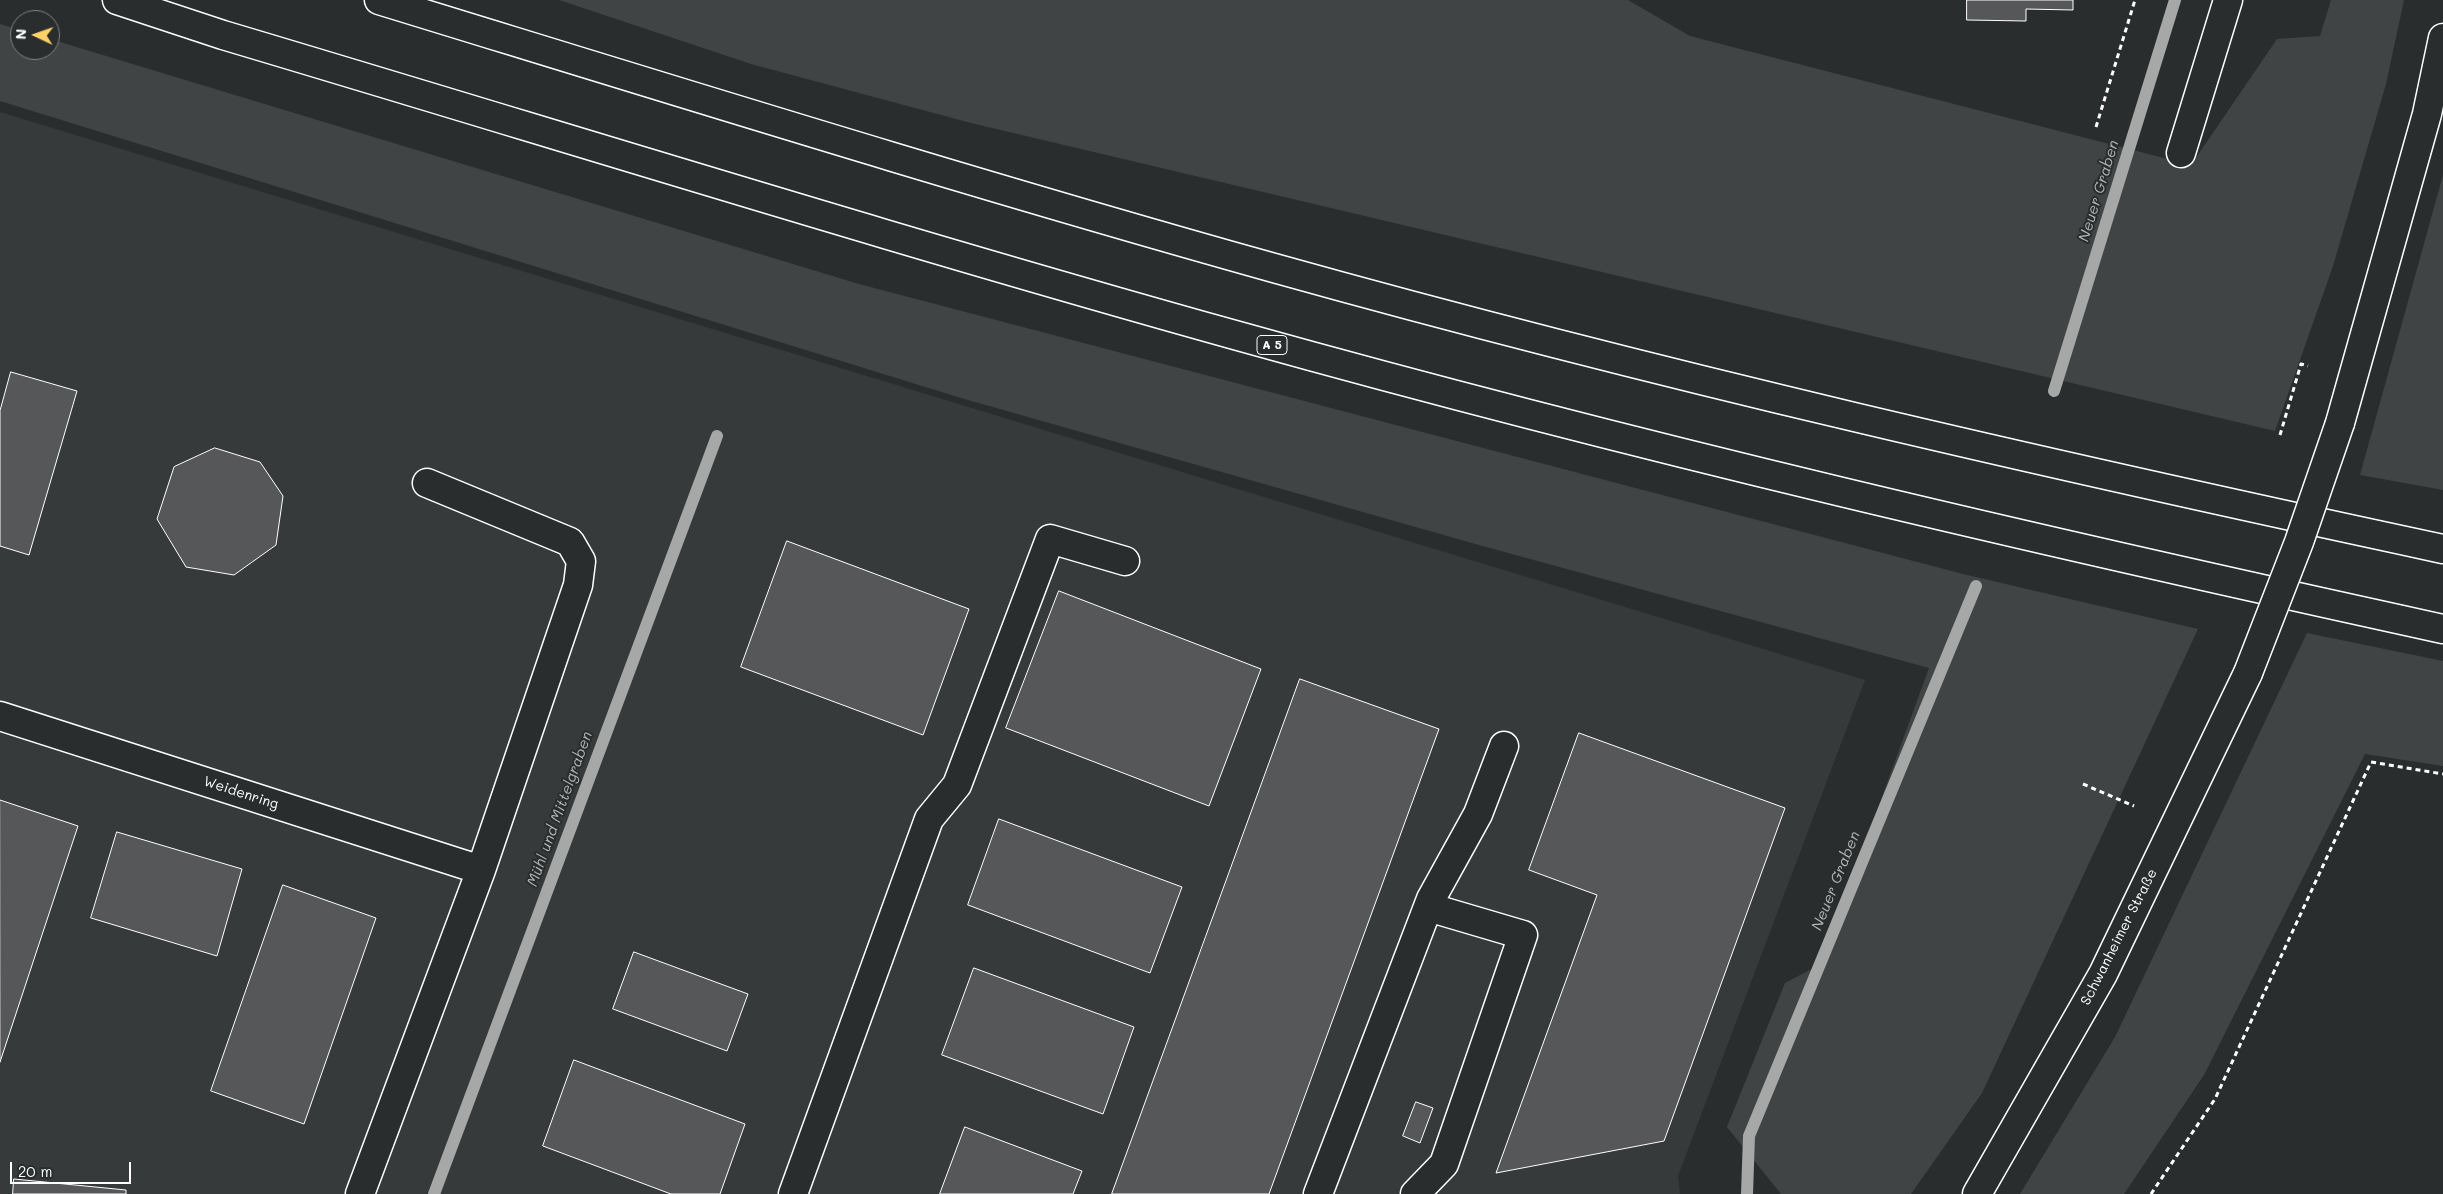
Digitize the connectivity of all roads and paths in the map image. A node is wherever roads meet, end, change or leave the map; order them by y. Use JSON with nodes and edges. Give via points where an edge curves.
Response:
{"nodes":[{"id":1,"x":116,"y":0,"type":"edge"},
{"id":2,"x":378,"y":0,"type":"edge"},
{"id":3,"x":2135,"y":0,"type":"edge"},
{"id":4,"x":2228,"y":0,"type":"edge"},
{"id":5,"x":2443,"y":38,"type":"edge"},
{"id":6,"x":2096,"y":127,"type":"dead end"},
{"id":7,"x":2181,"y":153,"type":"dead end"},
{"id":8,"x":2308,"y":366,"type":"dead end"},
{"id":9,"x":2280,"y":435,"type":"dead end"},
{"id":10,"x":427,"y":484,"type":"dead end"},
{"id":11,"x":2443,"y":549,"type":"edge"},
{"id":12,"x":1125,"y":561,"type":"dead end"},
{"id":13,"x":2443,"y":629,"type":"edge"},
{"id":14,"x":0,"y":716,"type":"edge"},
{"id":15,"x":1504,"y":746,"type":"dead end"},
{"id":16,"x":2443,"y":774,"type":"edge"},
{"id":17,"x":2082,"y":784,"type":"dead end"},
{"id":18,"x":2134,"y":806,"type":"dead end"},
{"id":19,"x":481,"y":870,"type":"junction"},
{"id":20,"x":1428,"y":907,"type":"junction"},
{"id":21,"x":360,"y":1194,"type":"edge"},
{"id":22,"x":793,"y":1194,"type":"edge"},
{"id":23,"x":1318,"y":1194,"type":"edge"},
{"id":24,"x":1415,"y":1194,"type":"edge"},
{"id":25,"x":1977,"y":1194,"type":"edge"},
{"id":26,"x":2151,"y":1194,"type":"edge"}],
"edges":[{"from":1,"to":13,"type":"main road","number":"A 5","via":[[270,49],[1252,340],[1690,456],[2111,557]]},
{"from":2,"to":11,"type":"main road","via":[[918,166],[1278,269],[1697,380],[2147,486]]},
{"from":3,"to":6,"type":"path"},
{"from":4,"to":7,"type":"main road"},
{"from":5,"to":25,"type":"main road","name":"Schwanheimer Straße","bridge":true,"via":[[2427,114],[2340,423],[2299,542],[2248,673],[2103,974]]},
{"from":8,"to":9,"type":"path","via":[[2301,364]]},
{"from":10,"to":19,"type":"main road","via":[[570,542],[581,561],[578,585]]},
{"from":12,"to":22,"type":"main road","via":[[1050,538],[957,785],[929,819]]},
{"from":14,"to":19,"type":"main road","name":"Weidenring"},
{"from":15,"to":20,"type":"main road","via":[[1478,814]]},
{"from":16,"to":26,"type":"path","via":[[2371,762],[2215,1099]]},
{"from":17,"to":18,"type":"path"},
{"from":19,"to":21,"type":"main road"},
{"from":20,"to":23,"type":"main road"},
{"from":20,"to":24,"type":"main road","via":[[1523,935],[1444,1164]]}]}
